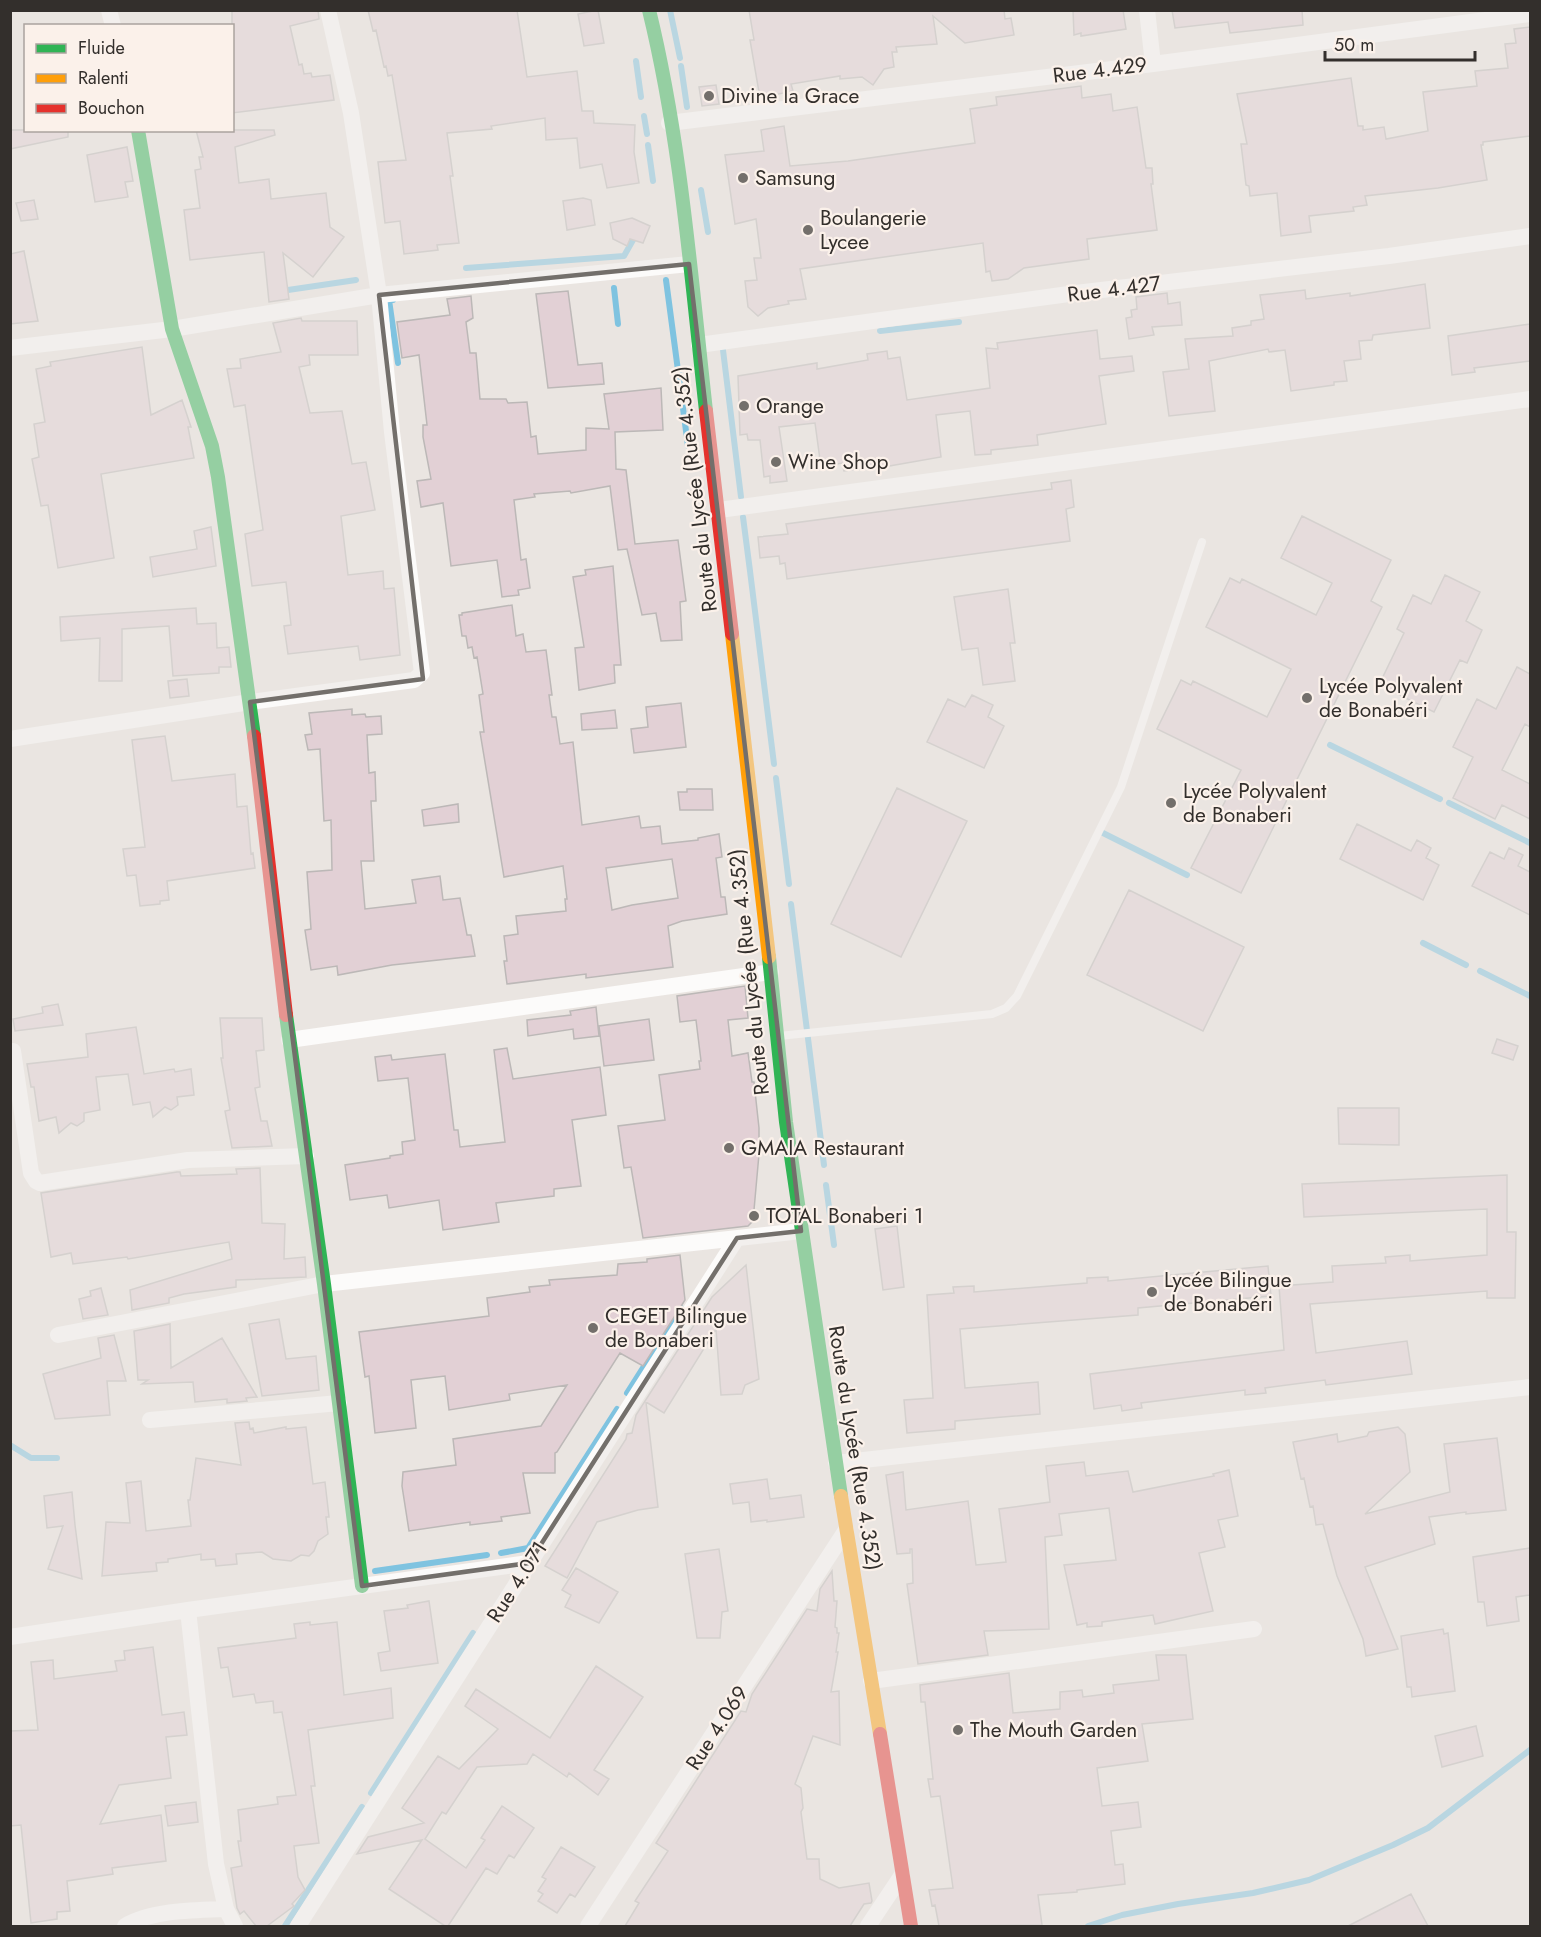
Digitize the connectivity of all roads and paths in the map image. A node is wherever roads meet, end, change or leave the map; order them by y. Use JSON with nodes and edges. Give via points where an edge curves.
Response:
{"nodes":[{"id":1,"x":328,"y":10,"type":"edge"},
{"id":2,"x":650,"y":10,"type":"edge"},
{"id":3,"x":1147,"y":10,"type":"edge"},
{"id":4,"x":1530,"y":14,"type":"edge"},
{"id":5,"x":1153,"y":64,"type":"junction"},
{"id":6,"x":669,"y":123,"type":"junction"},
{"id":7,"x":138,"y":132,"type":"edge"},
{"id":8,"x":1530,"y":236,"type":"edge"},
{"id":9,"x":689,"y":264,"type":"junction"},
{"id":10,"x":379,"y":295,"type":"junction"},
{"id":11,"x":172,"y":329,"type":"junction"},
{"id":12,"x":699,"y":345,"type":"junction"},
{"id":13,"x":10,"y":348,"type":"edge"},
{"id":14,"x":1530,"y":399,"type":"edge"},
{"id":15,"x":719,"y":510,"type":"junction"},
{"id":16,"x":1202,"y":542,"type":"dead end"},
{"id":17,"x":250,"y":702,"type":"junction"},
{"id":18,"x":10,"y":739,"type":"edge"},
{"id":19,"x":771,"y":972,"type":"junction"},
{"id":20,"x":778,"y":1036,"type":"junction"},
{"id":21,"x":289,"y":1040,"type":"junction"},
{"id":22,"x":13,"y":1051,"type":"dead end"},
{"id":23,"x":306,"y":1156,"type":"junction"},
{"id":24,"x":801,"y":1231,"type":"junction"},
{"id":25,"x":737,"y":1238,"type":"junction"},
{"id":26,"x":324,"y":1284,"type":"junction"},
{"id":27,"x":58,"y":1335,"type":"dead end"},
{"id":28,"x":1530,"y":1387,"type":"edge"},
{"id":29,"x":339,"y":1403,"type":"junction"},
{"id":30,"x":150,"y":1420,"type":"dead end"},
{"id":31,"x":836,"y":1463,"type":"junction"},
{"id":32,"x":846,"y":1530,"type":"junction"},
{"id":33,"x":529,"y":1563,"type":"junction"},
{"id":34,"x":362,"y":1586,"type":"junction"},
{"id":35,"x":188,"y":1610,"type":"junction"},
{"id":36,"x":1254,"y":1629,"type":"dead end"},
{"id":37,"x":10,"y":1637,"type":"edge"},
{"id":38,"x":871,"y":1681,"type":"junction"},
{"id":39,"x":902,"y":1875,"type":"junction"},
{"id":40,"x":226,"y":1909,"type":"junction"},
{"id":41,"x":124,"y":1926,"type":"edge"},
{"id":42,"x":235,"y":1926,"type":"edge"},
{"id":43,"x":298,"y":1926,"type":"edge"},
{"id":44,"x":588,"y":1926,"type":"edge"},
{"id":45,"x":868,"y":1926,"type":"edge"},
{"id":46,"x":911,"y":1926,"type":"edge"}],
"edges":[{"from":1,"to":10,"type":"street","via":[[351,113]]},
{"from":2,"to":6,"type":"main road","name":"Route du Lycée (Rue 4.352)"},
{"from":3,"to":5,"type":"street"},
{"from":4,"to":5,"type":"street","name":"Rue 4.429"},
{"from":5,"to":6,"type":"street","name":"Rue 4.429"},
{"from":6,"to":9,"type":"main road","name":"Route du Lycée (Rue 4.352)","via":[[679,172]]},
{"from":7,"to":11,"type":"main road"},
{"from":8,"to":12,"type":"street","name":"Rue 4.427"},
{"from":9,"to":10,"type":"street"},
{"from":9,"to":12,"type":"main road","name":"Route du Lycée (Rue 4.352)"},
{"from":10,"to":11,"type":"street"},
{"from":10,"to":17,"type":"street","via":[[422,673],[414,680]]},
{"from":11,"to":13,"type":"street"},
{"from":11,"to":17,"type":"main road","via":[[212,446]]},
{"from":12,"to":15,"type":"main road","name":"Route du Lycée (Rue 4.352)"},
{"from":14,"to":15,"type":"street"},
{"from":15,"to":19,"type":"main road","name":"Route du Lycée (Rue 4.352)"},
{"from":16,"to":20,"type":"lane","via":[[1121,787],[1017,996],[1006,1008],[992,1014]]},
{"from":17,"to":18,"type":"street"},
{"from":17,"to":21,"type":"main road"},
{"from":19,"to":20,"type":"main road","name":"Route du Lycée (Rue 4.352)"},
{"from":19,"to":21,"type":"street"},
{"from":20,"to":24,"type":"main road","name":"Route du Lycée (Rue 4.352)"},
{"from":21,"to":23,"type":"main road"},
{"from":22,"to":23,"type":"street","via":[[31,1173],[40,1183],[198,1159]]},
{"from":23,"to":26,"type":"main road"},
{"from":24,"to":25,"type":"street"},
{"from":24,"to":31,"type":"main road","name":"Route du Lycée (Rue 4.352)"},
{"from":25,"to":26,"type":"street"},
{"from":25,"to":33,"type":"street","name":"Rue 4.071"},
{"from":26,"to":27,"type":"street"},
{"from":26,"to":29,"type":"main road"},
{"from":28,"to":31,"type":"street"},
{"from":29,"to":30,"type":"street"},
{"from":29,"to":34,"type":"main road"},
{"from":31,"to":32,"type":"main road","name":"Route du Lycée (Rue 4.352)"},
{"from":32,"to":38,"type":"main road","name":"Route du Lycée (Rue 4.352)"},
{"from":32,"to":44,"type":"street","name":"Rue 4.069"},
{"from":33,"to":34,"type":"street"},
{"from":33,"to":43,"type":"street","name":"Rue 4.071"},
{"from":34,"to":35,"type":"street"},
{"from":35,"to":37,"type":"street"},
{"from":35,"to":40,"type":"street","via":[[216,1864]]},
{"from":36,"to":38,"type":"street"},
{"from":38,"to":39,"type":"main road","name":"Route du Lycée (Rue 4.352)"},
{"from":39,"to":45,"type":"street"},
{"from":39,"to":46,"type":"main road","name":"Route du Lycée (Rue 4.352)"},
{"from":40,"to":41,"type":"street","via":[[182,1910]]},
{"from":40,"to":42,"type":"street"}]}
